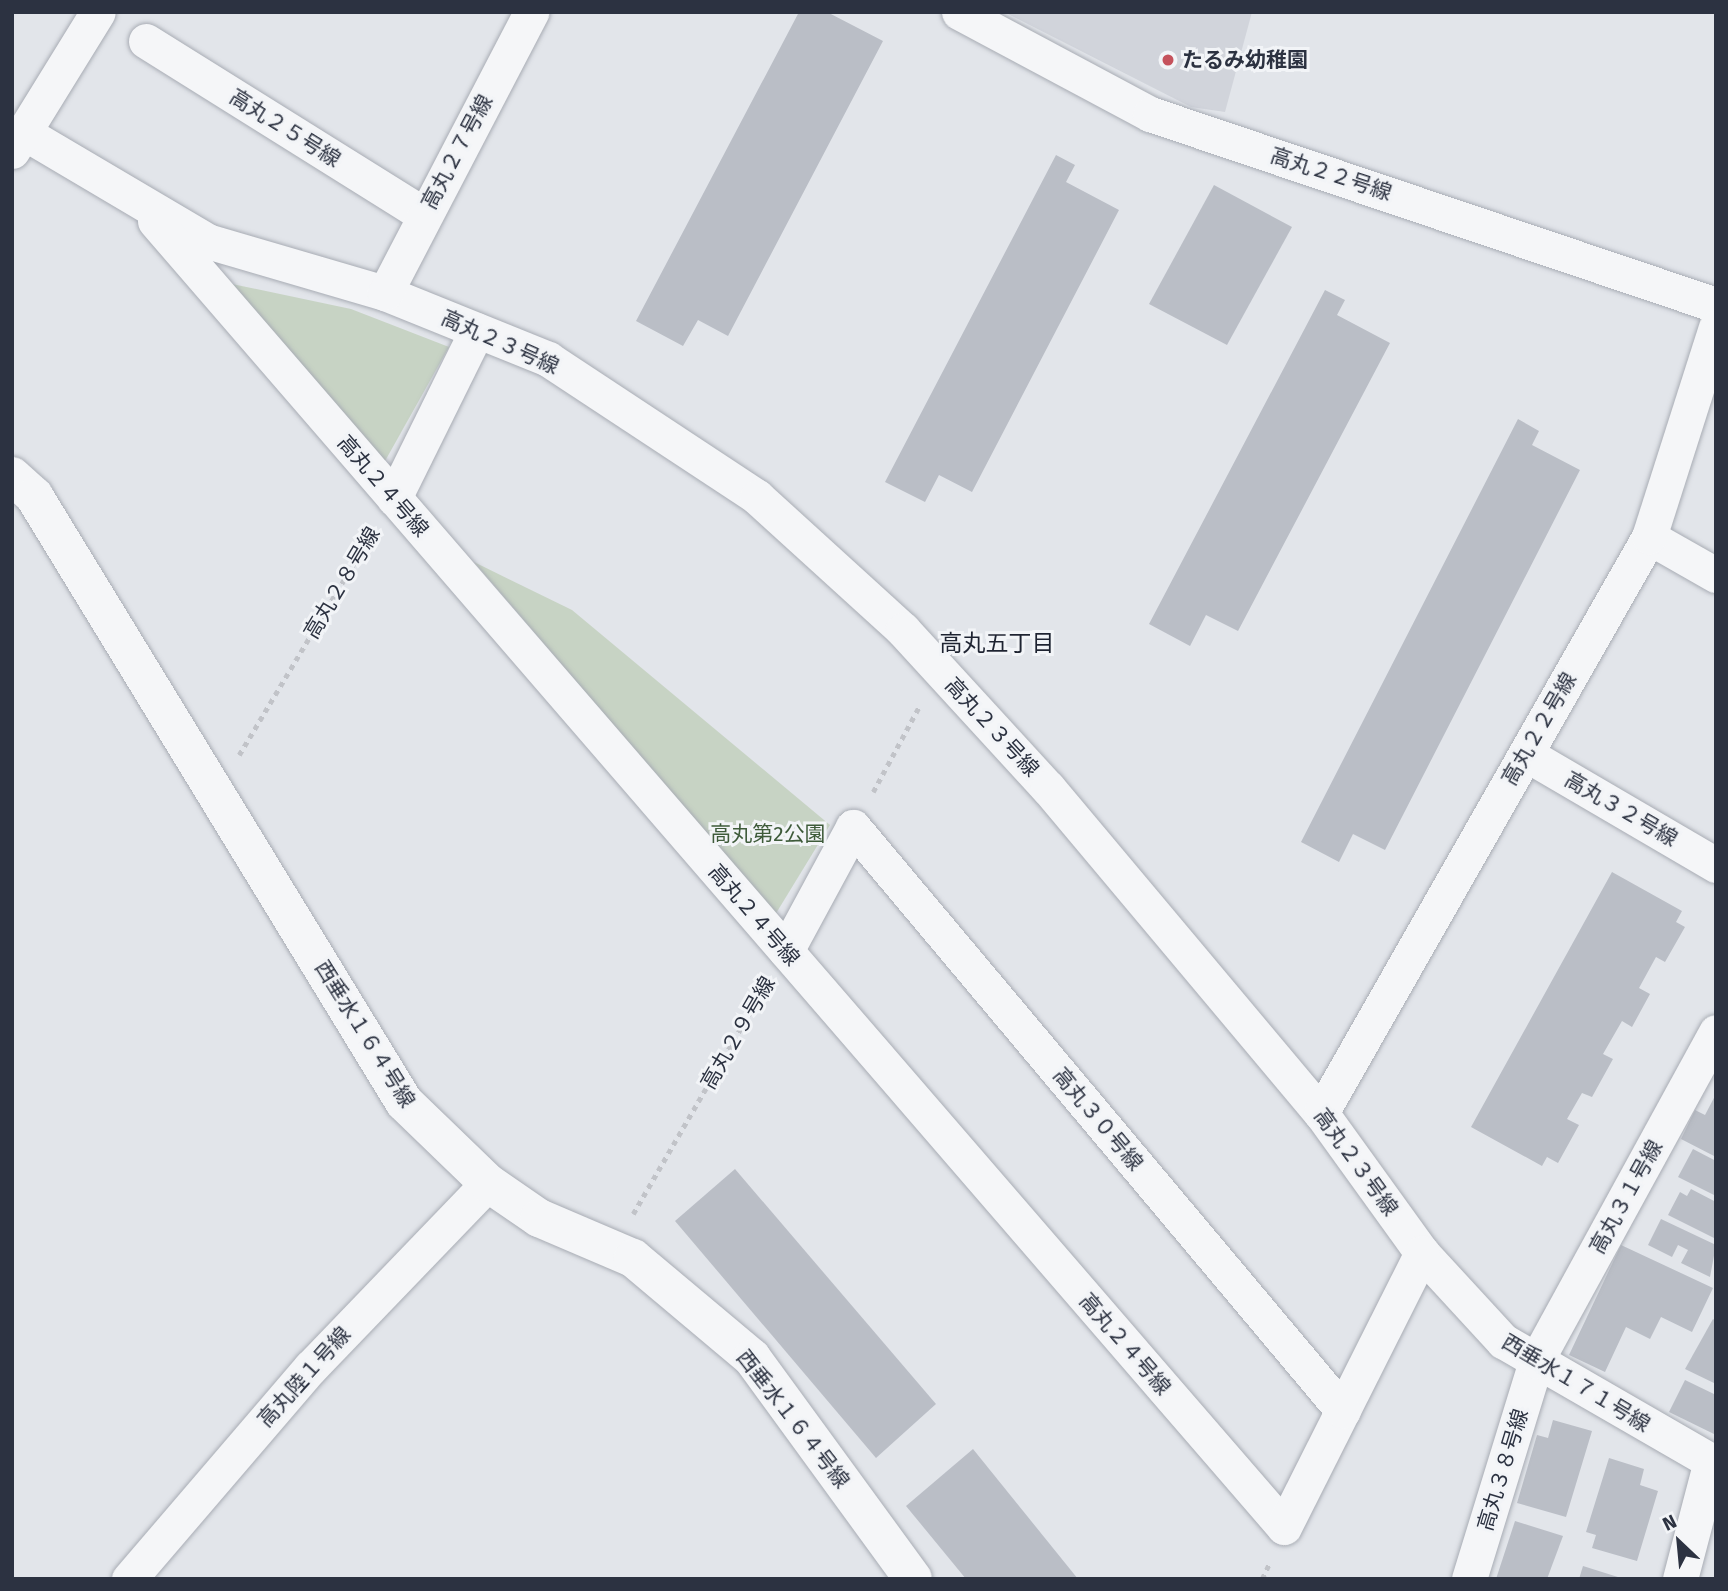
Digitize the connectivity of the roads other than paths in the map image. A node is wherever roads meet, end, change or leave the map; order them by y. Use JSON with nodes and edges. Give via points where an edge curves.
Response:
{"nodes":[{"id":1,"x":98,"y":12,"type":"edge"},
{"id":2,"x":959,"y":12,"type":"edge"},
{"id":3,"x":523,"y":15,"type":"edge"},
{"id":4,"x":146,"y":41,"type":"dead end"},
{"id":5,"x":18,"y":141,"type":"edge"},
{"id":6,"x":142,"y":207,"type":"junction"},
{"id":7,"x":424,"y":215,"type":"junction"},
{"id":8,"x":385,"y":293,"type":"junction"},
{"id":9,"x":1716,"y":305,"type":"edge"},
{"id":10,"x":1716,"y":327,"type":"edge"},
{"id":11,"x":477,"y":330,"type":"junction"},
{"id":12,"x":12,"y":476,"type":"edge"},
{"id":13,"x":394,"y":498,"type":"junction"},
{"id":14,"x":1649,"y":537,"type":"junction"},
{"id":15,"x":1716,"y":575,"type":"edge"},
{"id":16,"x":1526,"y":754,"type":"junction"},
{"id":17,"x":1716,"y":865,"type":"edge"},
{"id":18,"x":786,"y":951,"type":"junction"},
{"id":19,"x":1716,"y":1032,"type":"edge"},
{"id":20,"x":1321,"y":1113,"type":"junction"},
{"id":21,"x":488,"y":1183,"type":"junction"},
{"id":22,"x":1422,"y":1254,"type":"junction"},
{"id":23,"x":1536,"y":1361,"type":"junction"},
{"id":24,"x":1343,"y":1411,"type":"junction"},
{"id":25,"x":1713,"y":1462,"type":"edge"},
{"id":26,"x":129,"y":1579,"type":"edge"},
{"id":27,"x":913,"y":1579,"type":"edge"},
{"id":28,"x":1469,"y":1579,"type":"edge"},
{"id":29,"x":1680,"y":1579,"type":"edge"}],
"edges":[{"from":1,"to":5,"type":"street"},
{"from":2,"to":9,"type":"street","name":"高丸２２号線","via":[[1150,114]]},
{"from":3,"to":7,"type":"street","name":"高丸２７号線"},
{"from":4,"to":7,"type":"street","name":"高丸２５号線"},
{"from":5,"to":6,"type":"street","name":"高丸２３号線"},
{"from":6,"to":8,"type":"street","name":"高丸２３号線","via":[[207,241]]},
{"from":6,"to":13,"type":"street","name":"高丸２４号線"},
{"from":7,"to":8,"type":"street","name":"高丸２７号線"},
{"from":8,"to":11,"type":"street","name":"高丸２３号線"},
{"from":10,"to":14,"type":"street","name":"高丸２２号線"},
{"from":11,"to":13,"type":"street"},
{"from":11,"to":20,"type":"street","name":"高丸２３号線","via":[[548,359],[757,497],[939,670],[1048,788]]},
{"from":12,"to":21,"type":"street","name":"西垂水１６４号線","via":[[34,496],[404,1102]]},
{"from":13,"to":18,"type":"street","name":"高丸２４号線"},
{"from":14,"to":15,"type":"street"},
{"from":14,"to":16,"type":"street","name":"高丸２２号線"},
{"from":16,"to":17,"type":"street","name":"高丸３２号線"},
{"from":16,"to":20,"type":"street","name":"高丸２２号線"},
{"from":18,"to":24,"type":"street","name":"高丸２４号線","via":[[1284,1527]]},
{"from":18,"to":24,"type":"street","name":"高丸３０号線","via":[[853,827]]},
{"from":19,"to":23,"type":"street","name":"高丸３１号線"},
{"from":20,"to":22,"type":"street","name":"高丸２３号線"},
{"from":21,"to":26,"type":"street","name":"高丸陸１号線","via":[[311,1367]]},
{"from":21,"to":27,"type":"street","name":"西垂水１６４号線","via":[[539,1218],[613,1246],[752,1358]]},
{"from":22,"to":23,"type":"street","name":"西垂水１７１号線","via":[[1503,1341]]},
{"from":22,"to":24,"type":"street"},
{"from":23,"to":25,"type":"street","name":"西垂水１７１号線"},
{"from":23,"to":28,"type":"street","name":"高丸３８号線"},
{"from":25,"to":29,"type":"street"}]}
